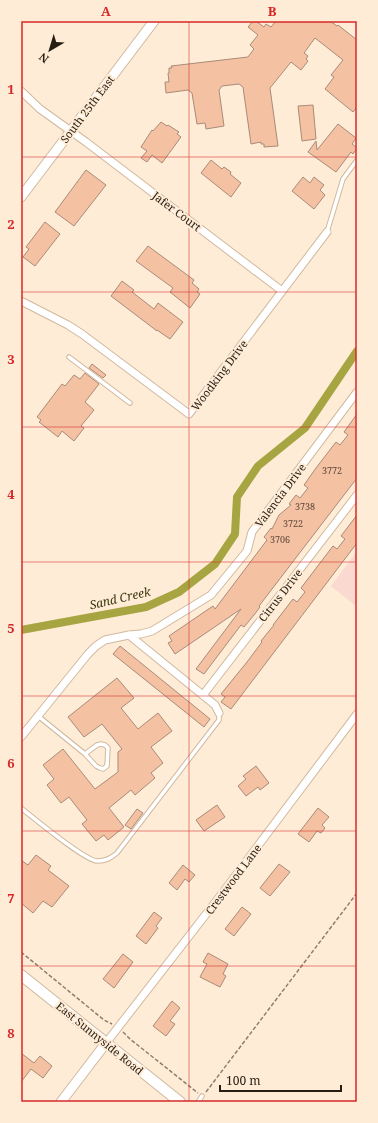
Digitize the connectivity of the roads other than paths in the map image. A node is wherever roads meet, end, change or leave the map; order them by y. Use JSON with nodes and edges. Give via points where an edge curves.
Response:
{"nodes":[{"id":1,"x":154,"y":21,"type":"edge"},
{"id":2,"x":21,"y":92,"type":"edge"},
{"id":3,"x":71,"y":131,"type":"junction"},
{"id":4,"x":357,"y":160,"type":"edge"},
{"id":5,"x":21,"y":197,"type":"edge"},
{"id":6,"x":327,"y":232,"type":"joint"},
{"id":7,"x":282,"y":291,"type":"junction"},
{"id":8,"x":21,"y":301,"type":"edge"},
{"id":9,"x":69,"y":357,"type":"dead end"},
{"id":10,"x":357,"y":392,"type":"edge"},
{"id":11,"x":130,"y":403,"type":"dead end"},
{"id":12,"x":357,"y":495,"type":"edge"},
{"id":13,"x":130,"y":635,"type":"junction"},
{"id":14,"x":203,"y":695,"type":"junction"},
{"id":15,"x":219,"y":712,"type":"joint"},
{"id":16,"x":357,"y":714,"type":"edge"},
{"id":17,"x":37,"y":716,"type":"junction"},
{"id":18,"x":21,"y":737,"type":"edge"},
{"id":19,"x":85,"y":754,"type":"junction"},
{"id":20,"x":21,"y":808,"type":"edge"},
{"id":21,"x":21,"y":975,"type":"edge"},
{"id":22,"x":106,"y":1043,"type":"junction"},
{"id":23,"x":202,"y":1096,"type":"road end"},
{"id":24,"x":61,"y":1102,"type":"edge"},
{"id":25,"x":180,"y":1102,"type":"edge"},
{"id":26,"x":198,"y":1102,"type":"edge"}],
"edges":[{"from":1,"to":3,"type":"main road","name":"South 25th East"},
{"from":2,"to":3,"type":"street","name":"Jafer Court"},
{"from":3,"to":5,"type":"main road","name":"South 25th East"},
{"from":3,"to":7,"type":"street","name":"Jafer Court"},
{"from":4,"to":6,"type":"lane","via":[[343,179]]},
{"from":6,"to":7,"type":"street","name":"Woodking Drive"},
{"from":7,"to":8,"type":"street","name":"Woodking Drive","via":[[189,414],[82,334]]},
{"from":9,"to":11,"type":"lane"},
{"from":10,"to":13,"type":"street","name":"Valencia Drive","via":[[252,532],[247,550],[211,595],[152,631]]},
{"from":12,"to":14,"type":"street","name":"Citrus Drive"},
{"from":13,"to":14,"type":"street"},
{"from":13,"to":17,"type":"street","name":"Valencia Drive","via":[[105,640],[96,646]]},
{"from":14,"to":15,"type":"street"},
{"from":15,"to":20,"type":"lane","via":[[219,720],[117,853],[108,860],[96,861],[84,856]]},
{"from":16,"to":22,"type":"street","name":"Crestwood Lane"},
{"from":17,"to":18,"type":"street","name":"Valencia Drive"},
{"from":17,"to":19,"type":"lane"},
{"from":19,"to":19,"type":"lane","via":[[96,766],[107,766],[108,748],[105,745],[97,745]]},
{"from":21,"to":22,"type":"main road","name":"East Sunnyside Road"},
{"from":22,"to":24,"type":"main road"},
{"from":22,"to":25,"type":"main road","name":"East Sunnyside Road"},
{"from":23,"to":26,"type":"lane"}]}
